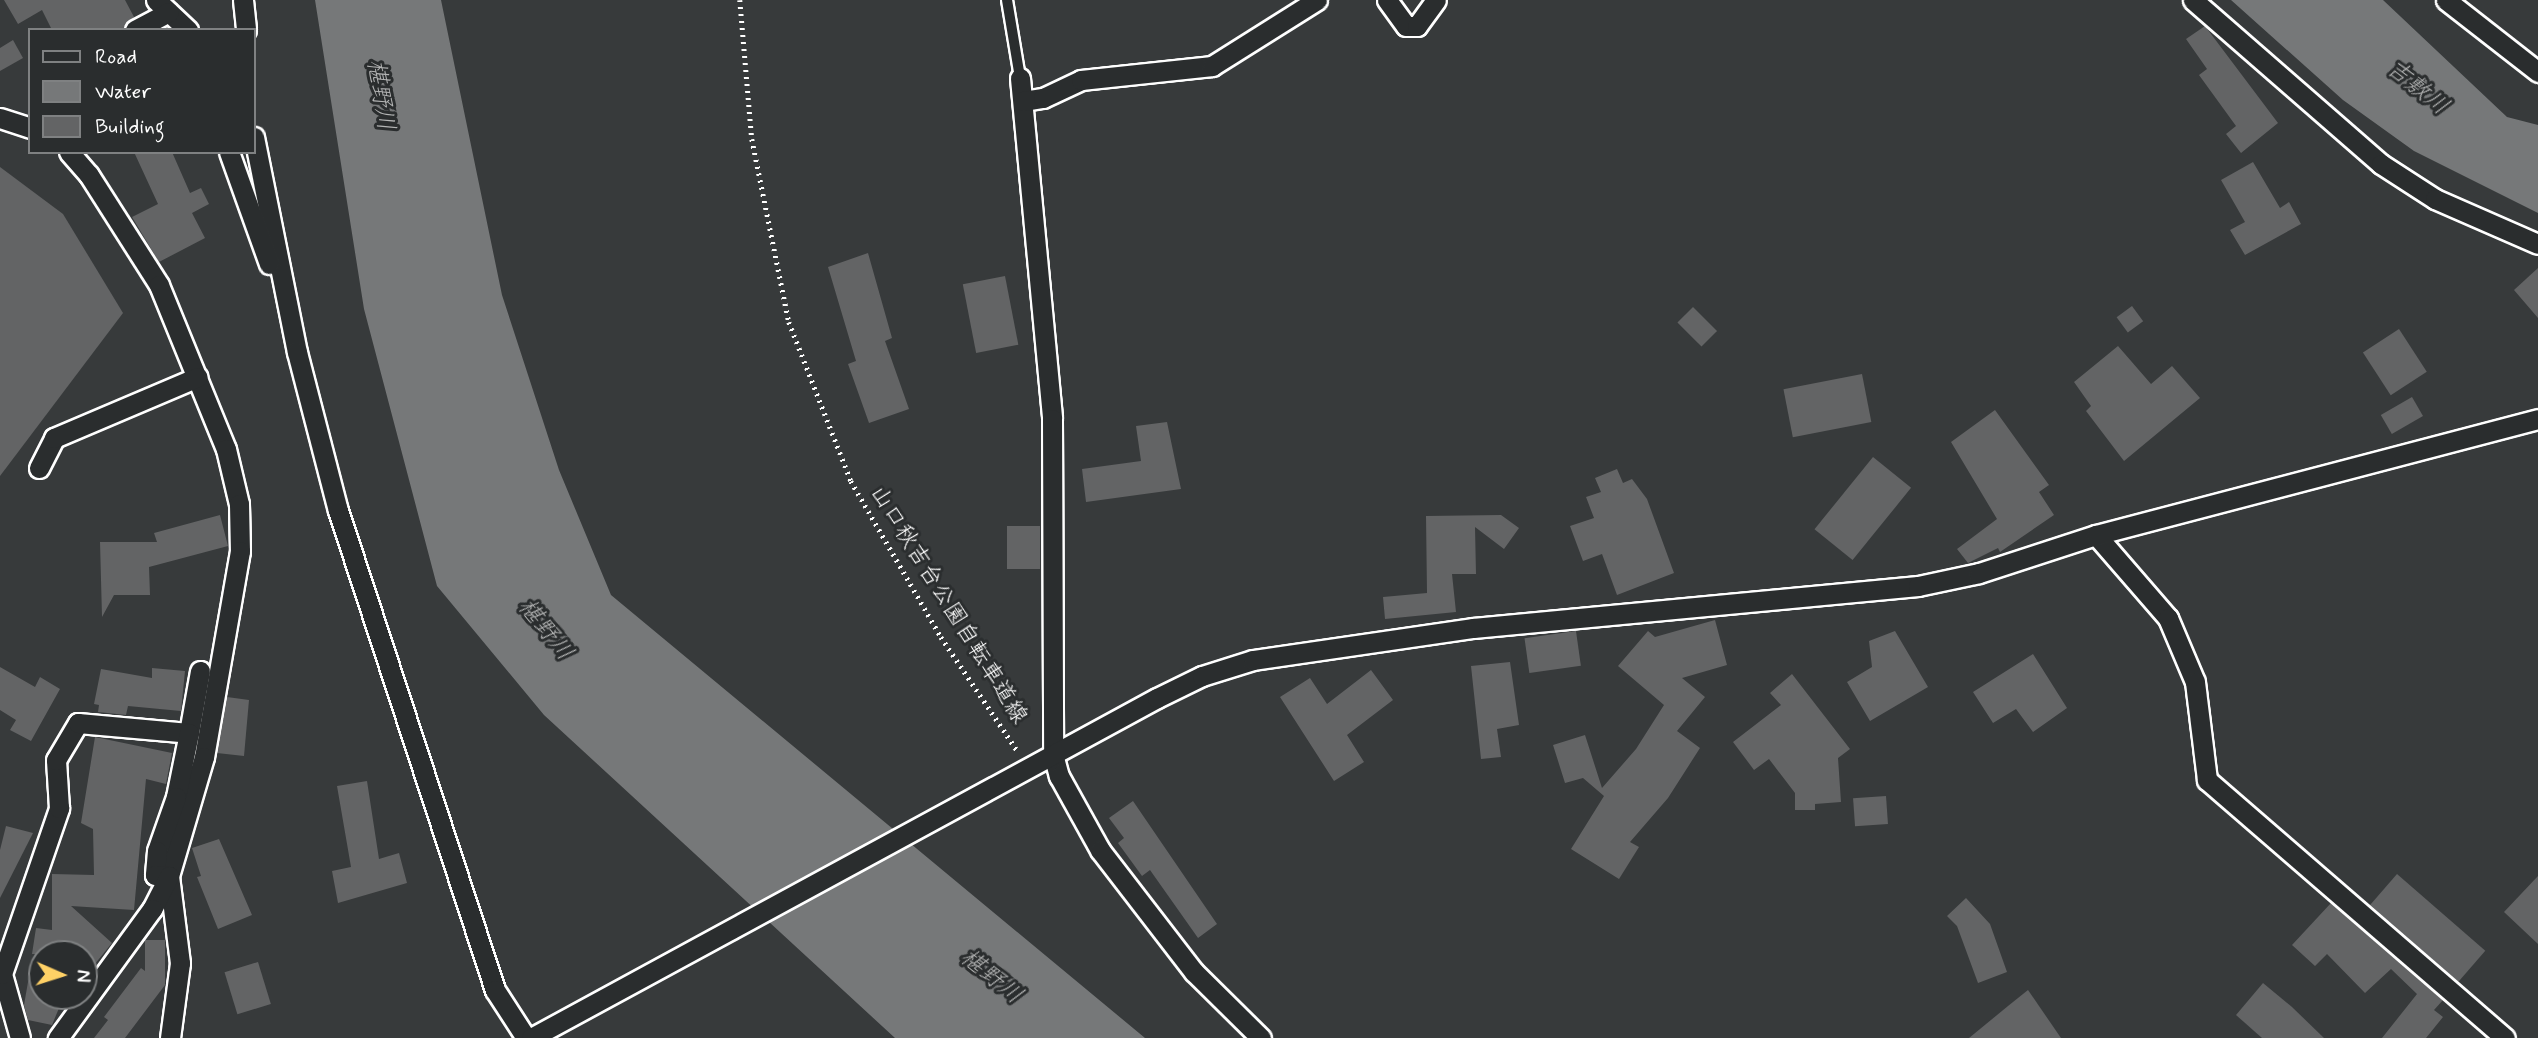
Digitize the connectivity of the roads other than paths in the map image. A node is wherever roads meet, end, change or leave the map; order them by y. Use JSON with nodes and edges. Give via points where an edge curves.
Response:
{"nodes":[{"id":1,"x":243,"y":0,"type":"edge"},
{"id":2,"x":1007,"y":0,"type":"edge"},
{"id":3,"x":1317,"y":0,"type":"edge"},
{"id":4,"x":1387,"y":0,"type":"edge"},
{"id":5,"x":1436,"y":0,"type":"edge"},
{"id":6,"x":2193,"y":0,"type":"edge"},
{"id":7,"x":2446,"y":0,"type":"edge"},
{"id":8,"x":163,"y":6,"type":"edge"},
{"id":9,"x":137,"y":28,"type":"edge"},
{"id":10,"x":186,"y":28,"type":"edge"},
{"id":11,"x":246,"y":28,"type":"edge"},
{"id":12,"x":2538,"y":72,"type":"edge"},
{"id":13,"x":1020,"y":78,"type":"joint"},
{"id":14,"x":1023,"y":101,"type":"junction"},
{"id":15,"x":0,"y":118,"type":"edge"},
{"id":16,"x":28,"y":127,"type":"edge"},
{"id":17,"x":256,"y":147,"type":"edge"},
{"id":18,"x":71,"y":154,"type":"edge"},
{"id":19,"x":230,"y":154,"type":"edge"},
{"id":20,"x":2538,"y":244,"type":"edge"},
{"id":21,"x":288,"y":314,"type":"junction"},
{"id":22,"x":198,"y":377,"type":"junction"},
{"id":23,"x":2538,"y":419,"type":"edge"},
{"id":24,"x":39,"y":468,"type":"dead end"},
{"id":25,"x":2096,"y":535,"type":"junction"},
{"id":26,"x":200,"y":671,"type":"dead end"},
{"id":27,"x":189,"y":733,"type":"junction"},
{"id":28,"x":1052,"y":754,"type":"junction"},
{"id":29,"x":169,"y":876,"type":"junction"},
{"id":30,"x":20,"y":1038,"type":"edge"},
{"id":31,"x":58,"y":1038,"type":"edge"},
{"id":32,"x":170,"y":1038,"type":"edge"},
{"id":33,"x":528,"y":1038,"type":"edge"},
{"id":34,"x":1261,"y":1038,"type":"edge"},
{"id":35,"x":2505,"y":1038,"type":"edge"}],
"edges":[{"from":1,"to":11,"type":"street"},
{"from":2,"to":13,"type":"lane"},
{"from":3,"to":14,"type":"street","via":[[1212,66],[1081,80],[1043,98]]},
{"from":4,"to":5,"type":"street","via":[[1406,26],[1417,26]]},
{"from":6,"to":20,"type":"street","via":[[2289,79],[2381,164],[2435,199]]},
{"from":7,"to":12,"type":"street"},
{"from":8,"to":9,"type":"street"},
{"from":8,"to":10,"type":"street"},
{"from":13,"to":14,"type":"street"},
{"from":14,"to":28,"type":"street","via":[[1052,419]]},
{"from":15,"to":16,"type":"street"},
{"from":17,"to":21,"type":"street"},
{"from":18,"to":22,"type":"street","via":[[159,285]]},
{"from":19,"to":21,"type":"street"},
{"from":21,"to":33,"type":"street","via":[[338,510],[495,990]]},
{"from":22,"to":24,"type":"street","via":[[54,438]]},
{"from":22,"to":29,"type":"street","via":[[234,482],[240,551],[204,757]]},
{"from":23,"to":25,"type":"street"},
{"from":25,"to":28,"type":"street","via":[[1979,573],[1918,586],[1473,628],[1253,660],[1202,676]]},
{"from":25,"to":35,"type":"street","via":[[2168,618],[2195,682],[2207,780]]},
{"from":26,"to":27,"type":"street"},
{"from":27,"to":29,"type":"street","via":[[176,797],[157,852],[155,875]]},
{"from":27,"to":30,"type":"street","via":[[78,723],[56,760],[59,808],[2,974]]},
{"from":28,"to":33,"type":"street"},
{"from":28,"to":34,"type":"street","via":[[1059,776],[1100,850],[1194,972]]},
{"from":29,"to":31,"type":"street","via":[[152,909]]},
{"from":29,"to":32,"type":"street","via":[[180,963]]}]}
